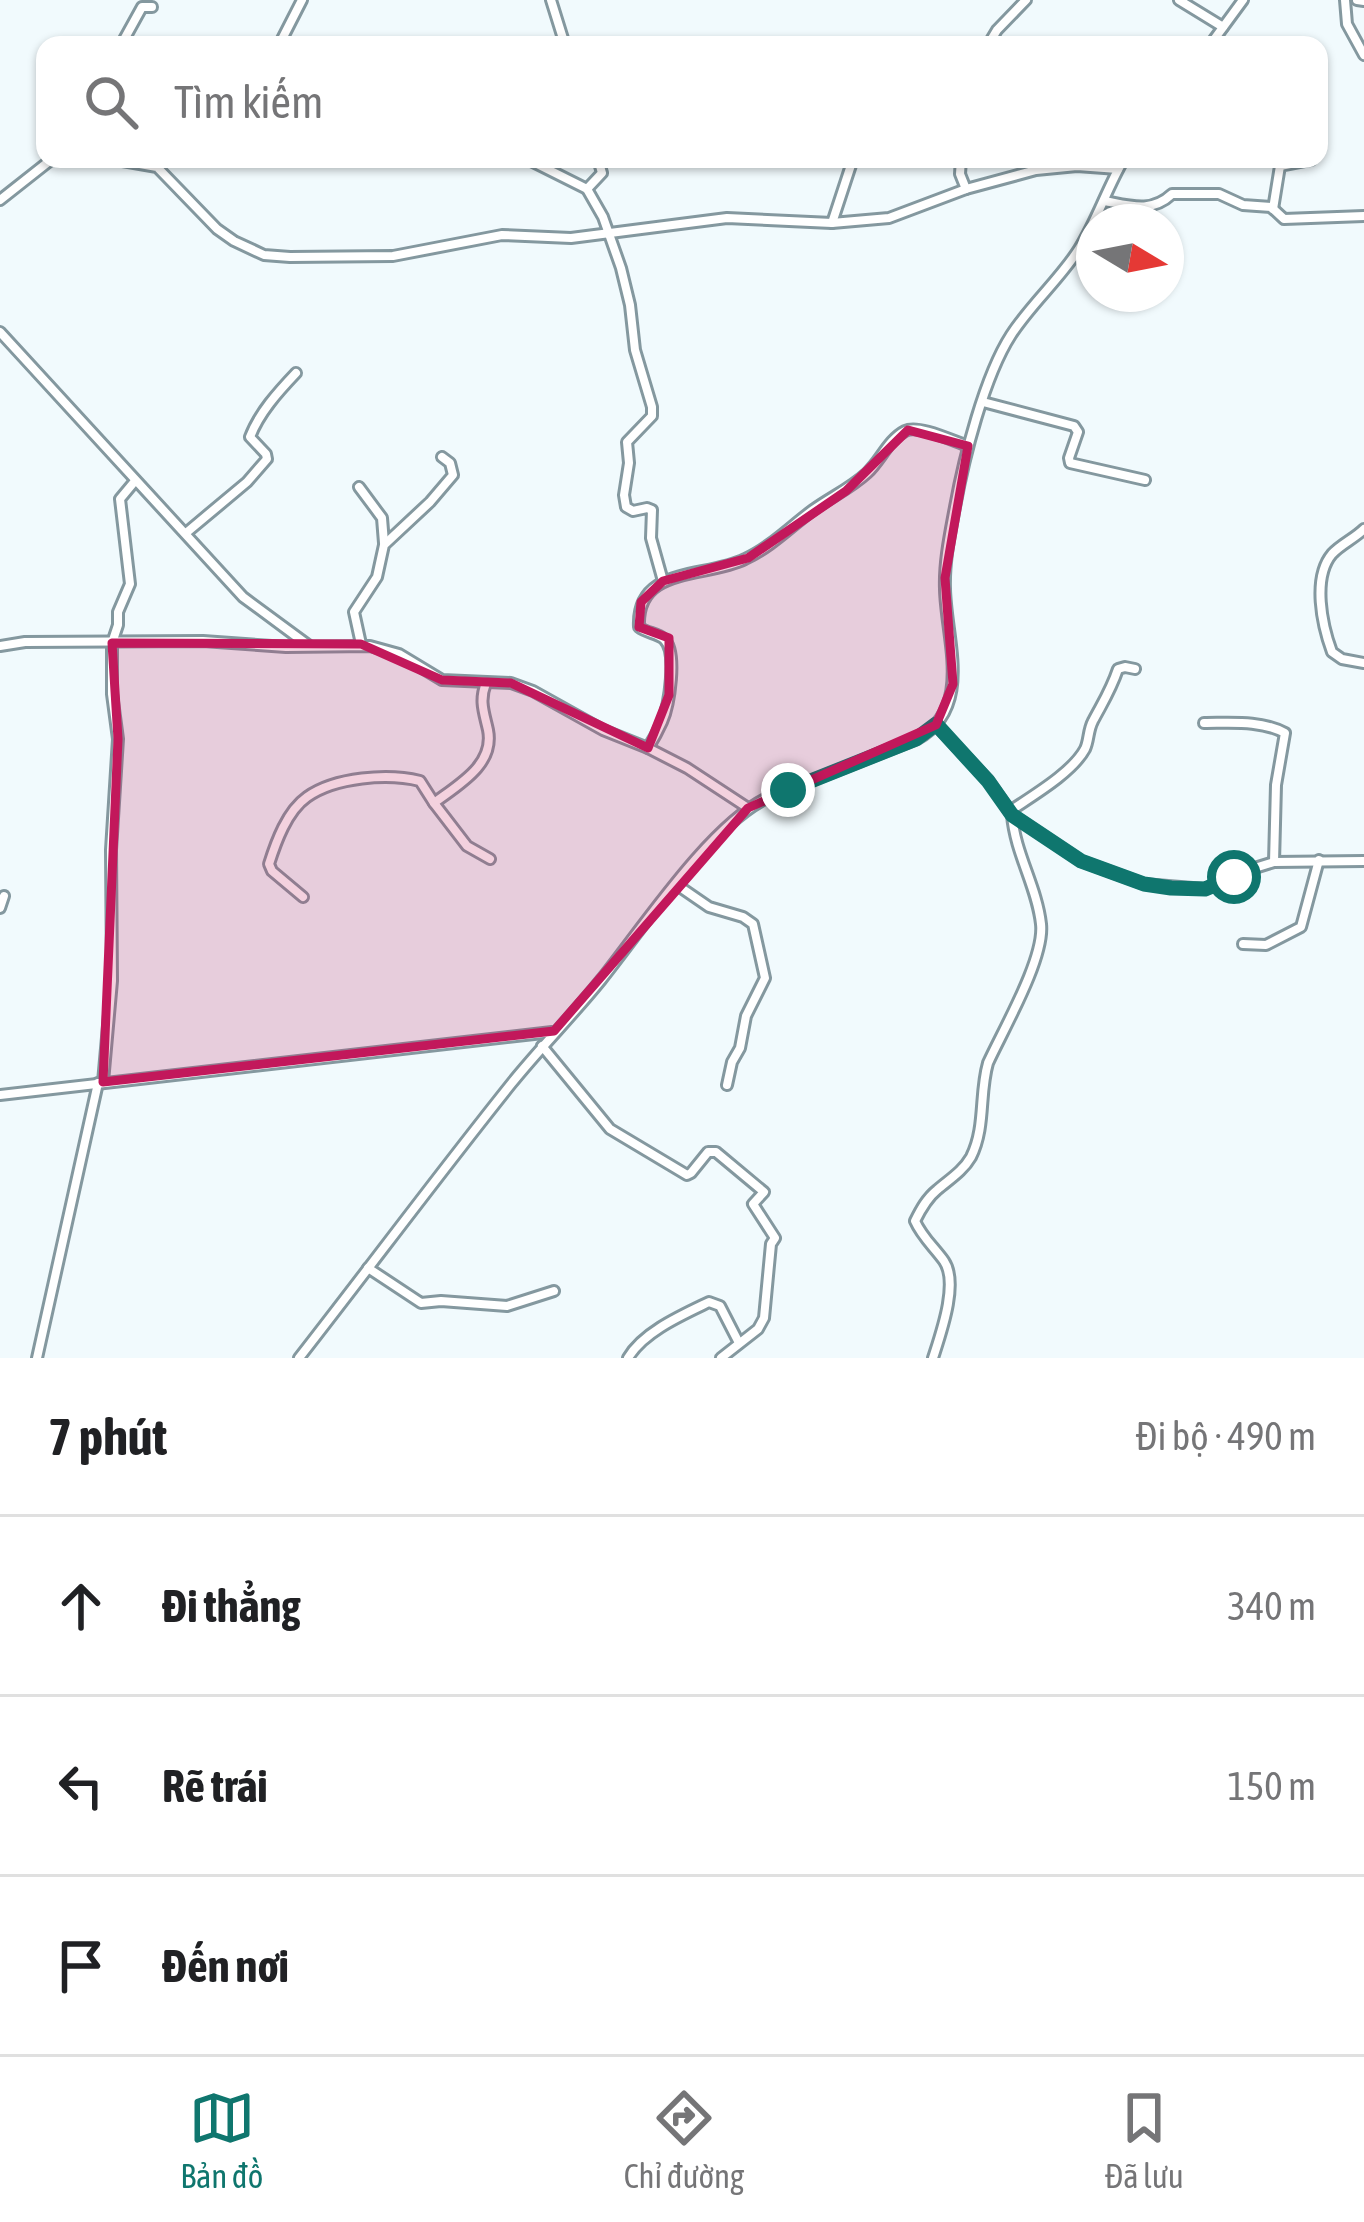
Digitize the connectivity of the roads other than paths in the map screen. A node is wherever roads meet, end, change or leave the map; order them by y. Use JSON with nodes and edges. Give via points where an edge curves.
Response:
{"nodes":[{"id":1,"x":302,"y":0,"type":"edge"},
{"id":2,"x":551,"y":0,"type":"edge"},
{"id":3,"x":1026,"y":0,"type":"edge"},
{"id":4,"x":1179,"y":0,"type":"edge"},
{"id":5,"x":1244,"y":0,"type":"edge"},
{"id":6,"x":1345,"y":0,"type":"edge"},
{"id":7,"x":152,"y":7,"type":"dead end"},
{"id":8,"x":1223,"y":27,"type":"junction"},
{"id":9,"x":126,"y":36,"type":"edge"},
{"id":10,"x":284,"y":36,"type":"edge"},
{"id":11,"x":562,"y":36,"type":"edge"},
{"id":12,"x":993,"y":36,"type":"edge"},
{"id":13,"x":1216,"y":36,"type":"edge"},
{"id":14,"x":1364,"y":55,"type":"edge"},
{"id":15,"x":41,"y":168,"type":"edge"},
{"id":16,"x":165,"y":168,"type":"edge"},
{"id":17,"x":545,"y":168,"type":"edge"},
{"id":18,"x":601,"y":168,"type":"edge"},
{"id":19,"x":851,"y":168,"type":"edge"},
{"id":20,"x":961,"y":168,"type":"edge"},
{"id":21,"x":1050,"y":168,"type":"edge"},
{"id":22,"x":1088,"y":168,"type":"edge"},
{"id":23,"x":1278,"y":168,"type":"edge"},
{"id":24,"x":1118,"y":169,"type":"joint"},
{"id":25,"x":587,"y":189,"type":"junction"},
{"id":26,"x":966,"y":189,"type":"junction"},
{"id":27,"x":0,"y":200,"type":"edge"},
{"id":28,"x":1106,"y":201,"type":"junction"},
{"id":29,"x":1273,"y":208,"type":"junction"},
{"id":30,"x":1364,"y":217,"type":"edge"},
{"id":31,"x":832,"y":223,"type":"junction"},
{"id":32,"x":609,"y":235,"type":"junction"},
{"id":33,"x":0,"y":332,"type":"edge"},
{"id":34,"x":296,"y":373,"type":"dead end"},
{"id":35,"x":982,"y":402,"type":"junction"},
{"id":36,"x":968,"y":446,"type":"junction"},
{"id":37,"x":442,"y":457,"type":"dead end"},
{"id":38,"x":1145,"y":480,"type":"dead end"},
{"id":39,"x":135,"y":481,"type":"junction"},
{"id":40,"x":359,"y":487,"type":"dead end"},
{"id":41,"x":1364,"y":529,"type":"edge"},
{"id":42,"x":186,"y":533,"type":"junction"},
{"id":43,"x":384,"y":544,"type":"junction"},
{"id":44,"x":663,"y":581,"type":"junction"},
{"id":45,"x":112,"y":643,"type":"junction"},
{"id":46,"x":361,"y":644,"type":"junction"},
{"id":47,"x":308,"y":645,"type":"junction"},
{"id":48,"x":0,"y":646,"type":"edge"},
{"id":49,"x":1364,"y":663,"type":"edge"},
{"id":50,"x":1135,"y":670,"type":"dead end"},
{"id":51,"x":486,"y":683,"type":"junction"},
{"id":52,"x":1204,"y":723,"type":"dead end"},
{"id":53,"x":936,"y":724,"type":"junction"},
{"id":54,"x":648,"y":748,"type":"junction"},
{"id":55,"x":434,"y":803,"type":"junction"},
{"id":56,"x":748,"y":808,"type":"junction"},
{"id":57,"x":1011,"y":813,"type":"junction"},
{"id":58,"x":490,"y":859,"type":"dead end"},
{"id":59,"x":1319,"y":860,"type":"junction"},
{"id":60,"x":1364,"y":861,"type":"edge"},
{"id":61,"x":1274,"y":862,"type":"junction"},
{"id":62,"x":677,"y":885,"type":"junction"},
{"id":63,"x":4,"y":896,"type":"dead end"},
{"id":64,"x":303,"y":897,"type":"dead end"},
{"id":65,"x":0,"y":908,"type":"edge"},
{"id":66,"x":1243,"y":944,"type":"dead end"},
{"id":67,"x":554,"y":1031,"type":"junction"},
{"id":68,"x":542,"y":1046,"type":"junction"},
{"id":69,"x":100,"y":1083,"type":"junction"},
{"id":70,"x":727,"y":1085,"type":"dead end"},
{"id":71,"x":0,"y":1095,"type":"edge"},
{"id":72,"x":368,"y":1268,"type":"junction"},
{"id":73,"x":554,"y":1292,"type":"dead end"},
{"id":74,"x":739,"y":1342,"type":"junction"},
{"id":75,"x":37,"y":1358,"type":"edge"},
{"id":76,"x":299,"y":1358,"type":"edge"},
{"id":77,"x":628,"y":1358,"type":"edge"},
{"id":78,"x":721,"y":1358,"type":"edge"},
{"id":79,"x":933,"y":1358,"type":"edge"}],
"edges":[{"from":1,"to":10,"type":"street"},
{"from":2,"to":11,"type":"street"},
{"from":3,"to":12,"type":"street"},
{"from":4,"to":8,"type":"street"},
{"from":5,"to":8,"type":"street"},
{"from":6,"to":14,"type":"street"},
{"from":7,"to":9,"type":"street","via":[[142,7]]},
{"from":8,"to":13,"type":"street"},
{"from":15,"to":27,"type":"street"},
{"from":16,"to":32,"type":"street","via":[[217,229],[264,256],[393,256],[502,235]]},
{"from":17,"to":25,"type":"street"},
{"from":18,"to":25,"type":"street"},
{"from":19,"to":31,"type":"street"},
{"from":20,"to":26,"type":"street"},
{"from":21,"to":26,"type":"street"},
{"from":22,"to":24,"type":"street"},
{"from":23,"to":29,"type":"street"},
{"from":24,"to":28,"type":"street"},
{"from":25,"to":32,"type":"street"},
{"from":26,"to":31,"type":"street","via":[[889,218]]},
{"from":28,"to":29,"type":"street","via":[[1155,206],[1176,193],[1215,194]]},
{"from":28,"to":35,"type":"street","via":[[1008,340]]},
{"from":29,"to":30,"type":"street","via":[[1289,220]]},
{"from":31,"to":32,"type":"street","via":[[727,218]]},
{"from":32,"to":44,"type":"street","via":[[652,406],[627,442],[624,495],[633,511],[652,510]]},
{"from":33,"to":39,"type":"street"},
{"from":34,"to":42,"type":"street","via":[[251,431],[267,459]]},
{"from":35,"to":36,"type":"street"},
{"from":35,"to":38,"type":"street","via":[[1074,426],[1070,464]]},
{"from":36,"to":44,"type":"street","via":[[908,430],[846,491],[748,558]]},
{"from":36,"to":53,"type":"street","via":[[945,578],[953,684]]},
{"from":37,"to":43,"type":"street","via":[[453,475]]},
{"from":39,"to":42,"type":"street"},
{"from":39,"to":45,"type":"street","via":[[120,500],[130,584]]},
{"from":40,"to":43,"type":"street","via":[[382,518]]},
{"from":41,"to":49,"type":"street","via":[[1334,553],[1321,584],[1332,652]]},
{"from":42,"to":47,"type":"street","via":[[243,598]]},
{"from":43,"to":46,"type":"street","via":[[376,577],[354,612]]},
{"from":44,"to":54,"type":"street","via":[[639,609],[639,627],[668,643],[671,665],[663,721]]},
{"from":45,"to":47,"type":"street"},
{"from":45,"to":48,"type":"street"},
{"from":45,"to":69,"type":"street","via":[[112,981]]},
{"from":46,"to":47,"type":"street"},
{"from":46,"to":51,"type":"street","via":[[399,654],[442,680]]},
{"from":50,"to":57,"type":"street","via":[[1118,669],[1077,759]]},
{"from":51,"to":54,"type":"street","via":[[533,691]]},
{"from":51,"to":55,"type":"street","via":[[484,758]]},
{"from":52,"to":61,"type":"street","via":[[1285,733]]},
{"from":53,"to":56,"type":"street"},
{"from":53,"to":57,"type":"street"},
{"from":54,"to":56,"type":"street"},
{"from":55,"to":58,"type":"street","via":[[467,846]]},
{"from":55,"to":64,"type":"street","via":[[420,781],[399,777],[355,780],[308,796],[269,864]]},
{"from":56,"to":62,"type":"street"},
{"from":57,"to":61,"type":"street","via":[[1081,861],[1144,884],[1205,889]]},
{"from":57,"to":79,"type":"street","via":[[1042,939],[988,1063],[976,1146],[915,1221],[950,1276]]},
{"from":59,"to":60,"type":"street"},
{"from":59,"to":61,"type":"street"},
{"from":59,"to":66,"type":"street","via":[[1301,927],[1266,945]]},
{"from":62,"to":67,"type":"street"},
{"from":62,"to":70,"type":"street","via":[[746,919],[756,936],[765,978]]},
{"from":63,"to":65,"type":"street"},
{"from":67,"to":68,"type":"street"},
{"from":67,"to":69,"type":"street"},
{"from":68,"to":72,"type":"street"},
{"from":68,"to":74,"type":"street","via":[[615,1133],[687,1175],[716,1152],[764,1192],[753,1207],[775,1238],[764,1318]]},
{"from":69,"to":71,"type":"street"},
{"from":69,"to":75,"type":"street"},
{"from":72,"to":73,"type":"street","via":[[421,1304],[507,1306]]},
{"from":72,"to":76,"type":"street"},
{"from":74,"to":77,"type":"street","via":[[720,1306],[709,1302]]},
{"from":74,"to":78,"type":"street"}]}
